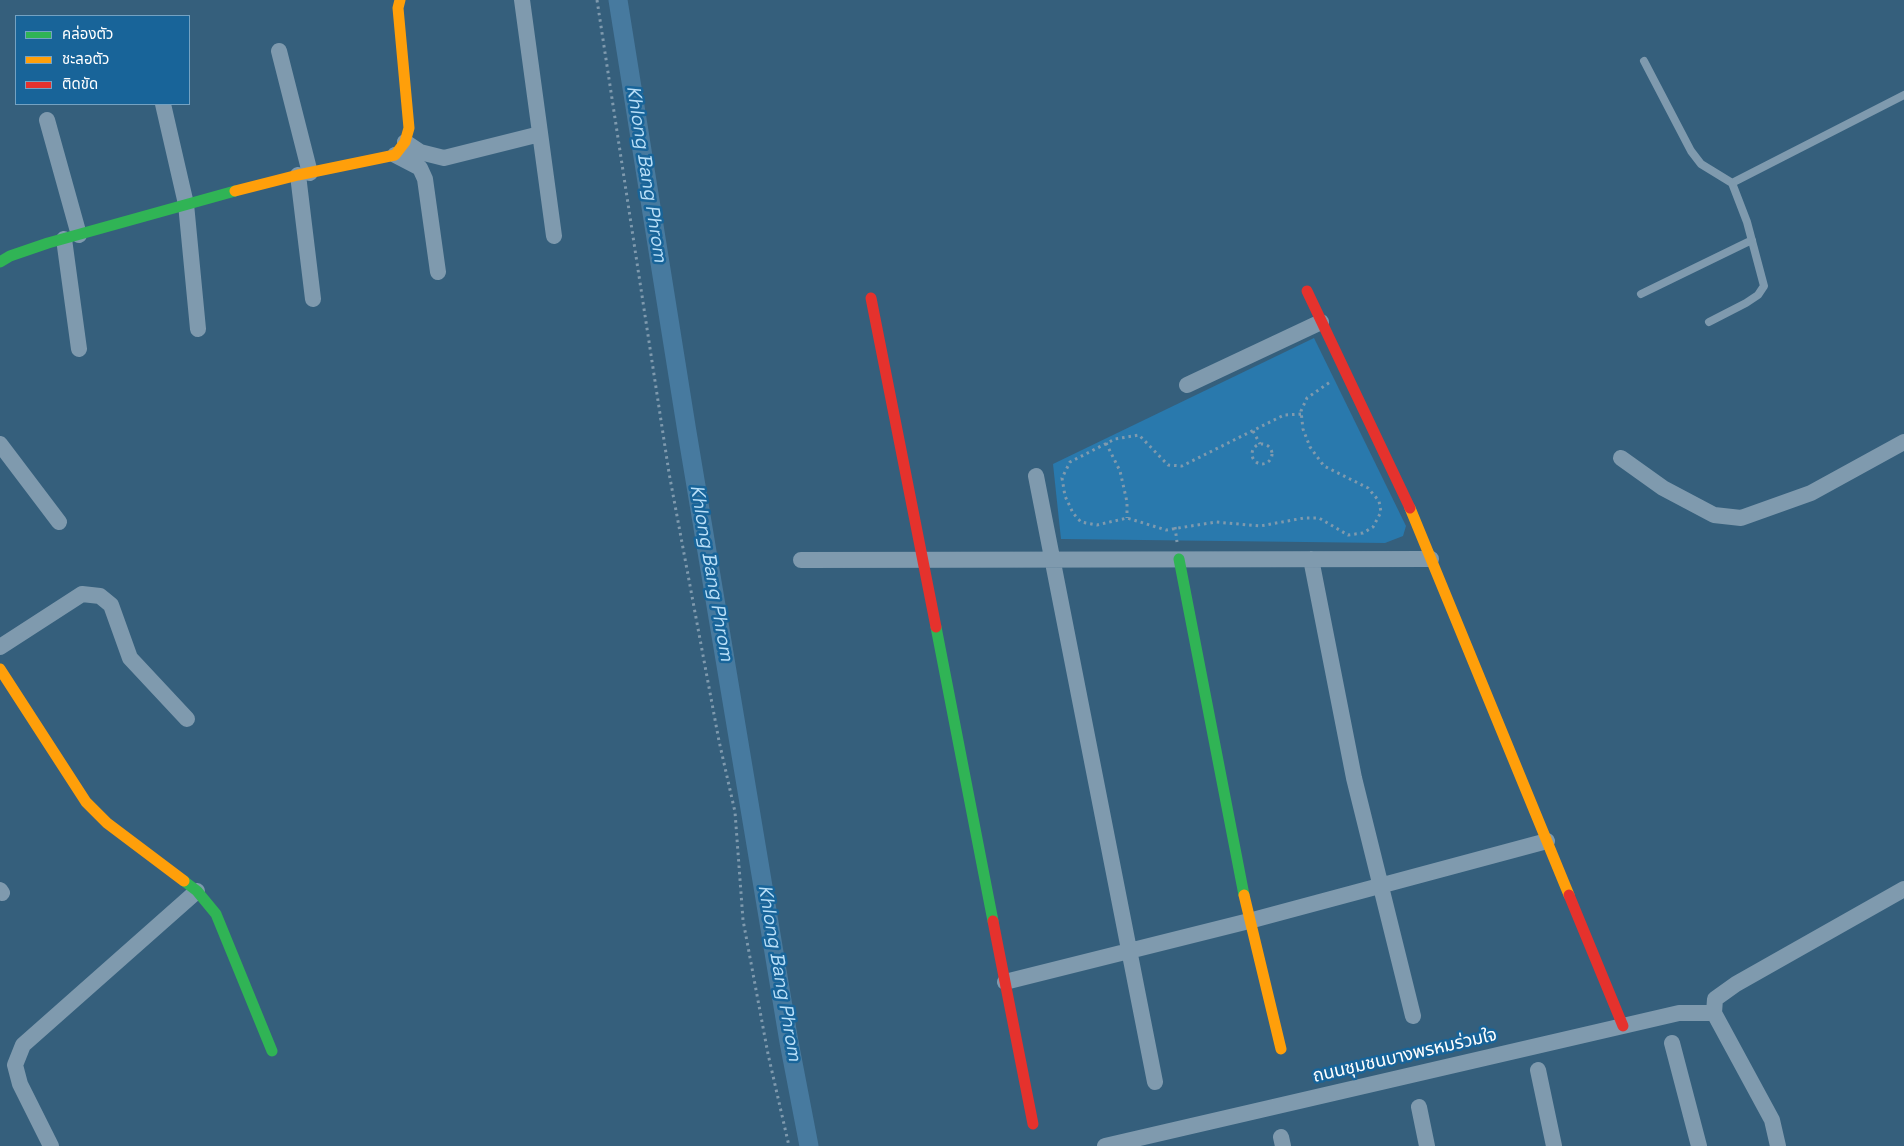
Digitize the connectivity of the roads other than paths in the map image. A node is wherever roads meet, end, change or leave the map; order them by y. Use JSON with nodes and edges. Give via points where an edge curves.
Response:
{"nodes":[{"id":1,"x":400,"y":0,"type":"edge"},
{"id":2,"x":522,"y":0,"type":"edge"},
{"id":3,"x":279,"y":51,"type":"dead end"},
{"id":4,"x":1644,"y":61,"type":"dead end"},
{"id":5,"x":1904,"y":96,"type":"edge"},
{"id":6,"x":163,"y":105,"type":"edge"},
{"id":7,"x":47,"y":120,"type":"dead end"},
{"id":8,"x":540,"y":134,"type":"junction"},
{"id":9,"x":400,"y":148,"type":"junction"},
{"id":10,"x":304,"y":174,"type":"junction"},
{"id":11,"x":1732,"y":183,"type":"junction"},
{"id":12,"x":186,"y":204,"type":"junction"},
{"id":13,"x":554,"y":236,"type":"dead end"},
{"id":14,"x":71,"y":237,"type":"junction"},
{"id":15,"x":1752,"y":240,"type":"junction"},
{"id":16,"x":0,"y":262,"type":"edge"},
{"id":17,"x":438,"y":272,"type":"dead end"},
{"id":18,"x":1307,"y":291,"type":"dead end"},
{"id":19,"x":1641,"y":294,"type":"dead end"},
{"id":20,"x":871,"y":298,"type":"dead end"},
{"id":21,"x":313,"y":299,"type":"dead end"},
{"id":22,"x":1321,"y":322,"type":"junction"},
{"id":23,"x":1709,"y":322,"type":"dead end"},
{"id":24,"x":198,"y":329,"type":"dead end"},
{"id":25,"x":79,"y":349,"type":"dead end"},
{"id":26,"x":1187,"y":385,"type":"dead end"},
{"id":27,"x":1904,"y":442,"type":"edge"},
{"id":28,"x":0,"y":444,"type":"edge"},
{"id":29,"x":1621,"y":458,"type":"dead end"},
{"id":30,"x":1036,"y":476,"type":"dead end"},
{"id":31,"x":59,"y":522,"type":"dead end"},
{"id":32,"x":1179,"y":559,"type":"junction"},
{"id":33,"x":1311,"y":559,"type":"junction"},
{"id":34,"x":1431,"y":559,"type":"junction"},
{"id":35,"x":801,"y":560,"type":"dead end"},
{"id":36,"x":923,"y":560,"type":"junction"},
{"id":37,"x":1052,"y":560,"type":"junction"},
{"id":38,"x":0,"y":647,"type":"edge"},
{"id":39,"x":0,"y":669,"type":"edge"},
{"id":40,"x":187,"y":719,"type":"dead end"},
{"id":41,"x":1546,"y":841,"type":"junction"},
{"id":42,"x":1381,"y":886,"type":"junction"},
{"id":43,"x":1904,"y":889,"type":"edge"},
{"id":44,"x":197,"y":891,"type":"junction"},
{"id":45,"x":1250,"y":921,"type":"junction"},
{"id":46,"x":1129,"y":951,"type":"junction"},
{"id":47,"x":1005,"y":982,"type":"junction"},
{"id":48,"x":1714,"y":1013,"type":"junction"},
{"id":49,"x":1413,"y":1016,"type":"dead end"},
{"id":50,"x":1623,"y":1026,"type":"junction"},
{"id":51,"x":1672,"y":1043,"type":"dead end"},
{"id":52,"x":1281,"y":1049,"type":"dead end"},
{"id":53,"x":272,"y":1051,"type":"dead end"},
{"id":54,"x":1538,"y":1070,"type":"dead end"},
{"id":55,"x":1154,"y":1082,"type":"dead end"},
{"id":56,"x":1419,"y":1107,"type":"dead end"},
{"id":57,"x":1033,"y":1124,"type":"dead end"},
{"id":58,"x":51,"y":1146,"type":"edge"},
{"id":59,"x":1105,"y":1146,"type":"edge"},
{"id":60,"x":1427,"y":1146,"type":"edge"},
{"id":61,"x":1554,"y":1146,"type":"edge"},
{"id":62,"x":1699,"y":1146,"type":"edge"},
{"id":63,"x":1778,"y":1146,"type":"edge"}],
"edges":[{"from":1,"to":9,"type":"street","via":[[398,8],[409,128]]},
{"from":2,"to":8,"type":"street"},
{"from":3,"to":10,"type":"street"},
{"from":4,"to":11,"type":"lane","via":[[1691,151],[1701,164]]},
{"from":5,"to":11,"type":"lane"},
{"from":6,"to":12,"type":"street"},
{"from":7,"to":14,"type":"street"},
{"from":8,"to":9,"type":"street","via":[[444,158]]},
{"from":8,"to":13,"type":"street"},
{"from":9,"to":10,"type":"street","via":[[378,160]]},
{"from":9,"to":17,"type":"street","via":[[420,168],[425,179]]},
{"from":10,"to":12,"type":"street"},
{"from":10,"to":21,"type":"street"},
{"from":11,"to":15,"type":"lane"},
{"from":12,"to":14,"type":"street"},
{"from":12,"to":24,"type":"street"},
{"from":14,"to":16,"type":"street"},
{"from":14,"to":25,"type":"street"},
{"from":15,"to":19,"type":"lane"},
{"from":15,"to":23,"type":"lane","via":[[1764,286],[1746,303]]},
{"from":18,"to":22,"type":"street"},
{"from":20,"to":36,"type":"street"},
{"from":22,"to":26,"type":"street"},
{"from":22,"to":34,"type":"street"},
{"from":27,"to":29,"type":"street","via":[[1811,494],[1741,518],[1714,516],[1663,488]]},
{"from":28,"to":31,"type":"street"},
{"from":30,"to":37,"type":"street"},
{"from":32,"to":33,"type":"street"},
{"from":32,"to":37,"type":"street"},
{"from":32,"to":45,"type":"street"},
{"from":33,"to":34,"type":"street"},
{"from":33,"to":42,"type":"street","via":[[1354,778]]},
{"from":34,"to":41,"type":"street"},
{"from":35,"to":36,"type":"street"},
{"from":36,"to":37,"type":"street"},
{"from":36,"to":47,"type":"street"},
{"from":37,"to":46,"type":"street"},
{"from":38,"to":40,"type":"street","via":[[82,594],[100,596],[111,606],[130,658]]},
{"from":39,"to":44,"type":"street","via":[[86,802],[107,823]]},
{"from":41,"to":42,"type":"street"},
{"from":41,"to":50,"type":"street"},
{"from":42,"to":45,"type":"street"},
{"from":42,"to":49,"type":"street"},
{"from":43,"to":48,"type":"street","via":[[1736,984],[1715,1000]]},
{"from":44,"to":53,"type":"street","via":[[216,914]]},
{"from":44,"to":58,"type":"street","via":[[23,1045],[15,1065],[20,1084]]},
{"from":45,"to":46,"type":"street"},
{"from":45,"to":52,"type":"street"},
{"from":46,"to":47,"type":"street"},
{"from":46,"to":55,"type":"street"},
{"from":47,"to":57,"type":"street"},
{"from":48,"to":50,"type":"street","name":"ถนนชุมชนบางพรหมร่วมใจ","via":[[1679,1013]]},
{"from":48,"to":63,"type":"street","via":[[1772,1120]]},
{"from":50,"to":59,"type":"street","name":"ถนนชุมชนบางพรหมร่วมใจ"},
{"from":51,"to":62,"type":"street"},
{"from":54,"to":61,"type":"street"},
{"from":56,"to":60,"type":"street"}]}
